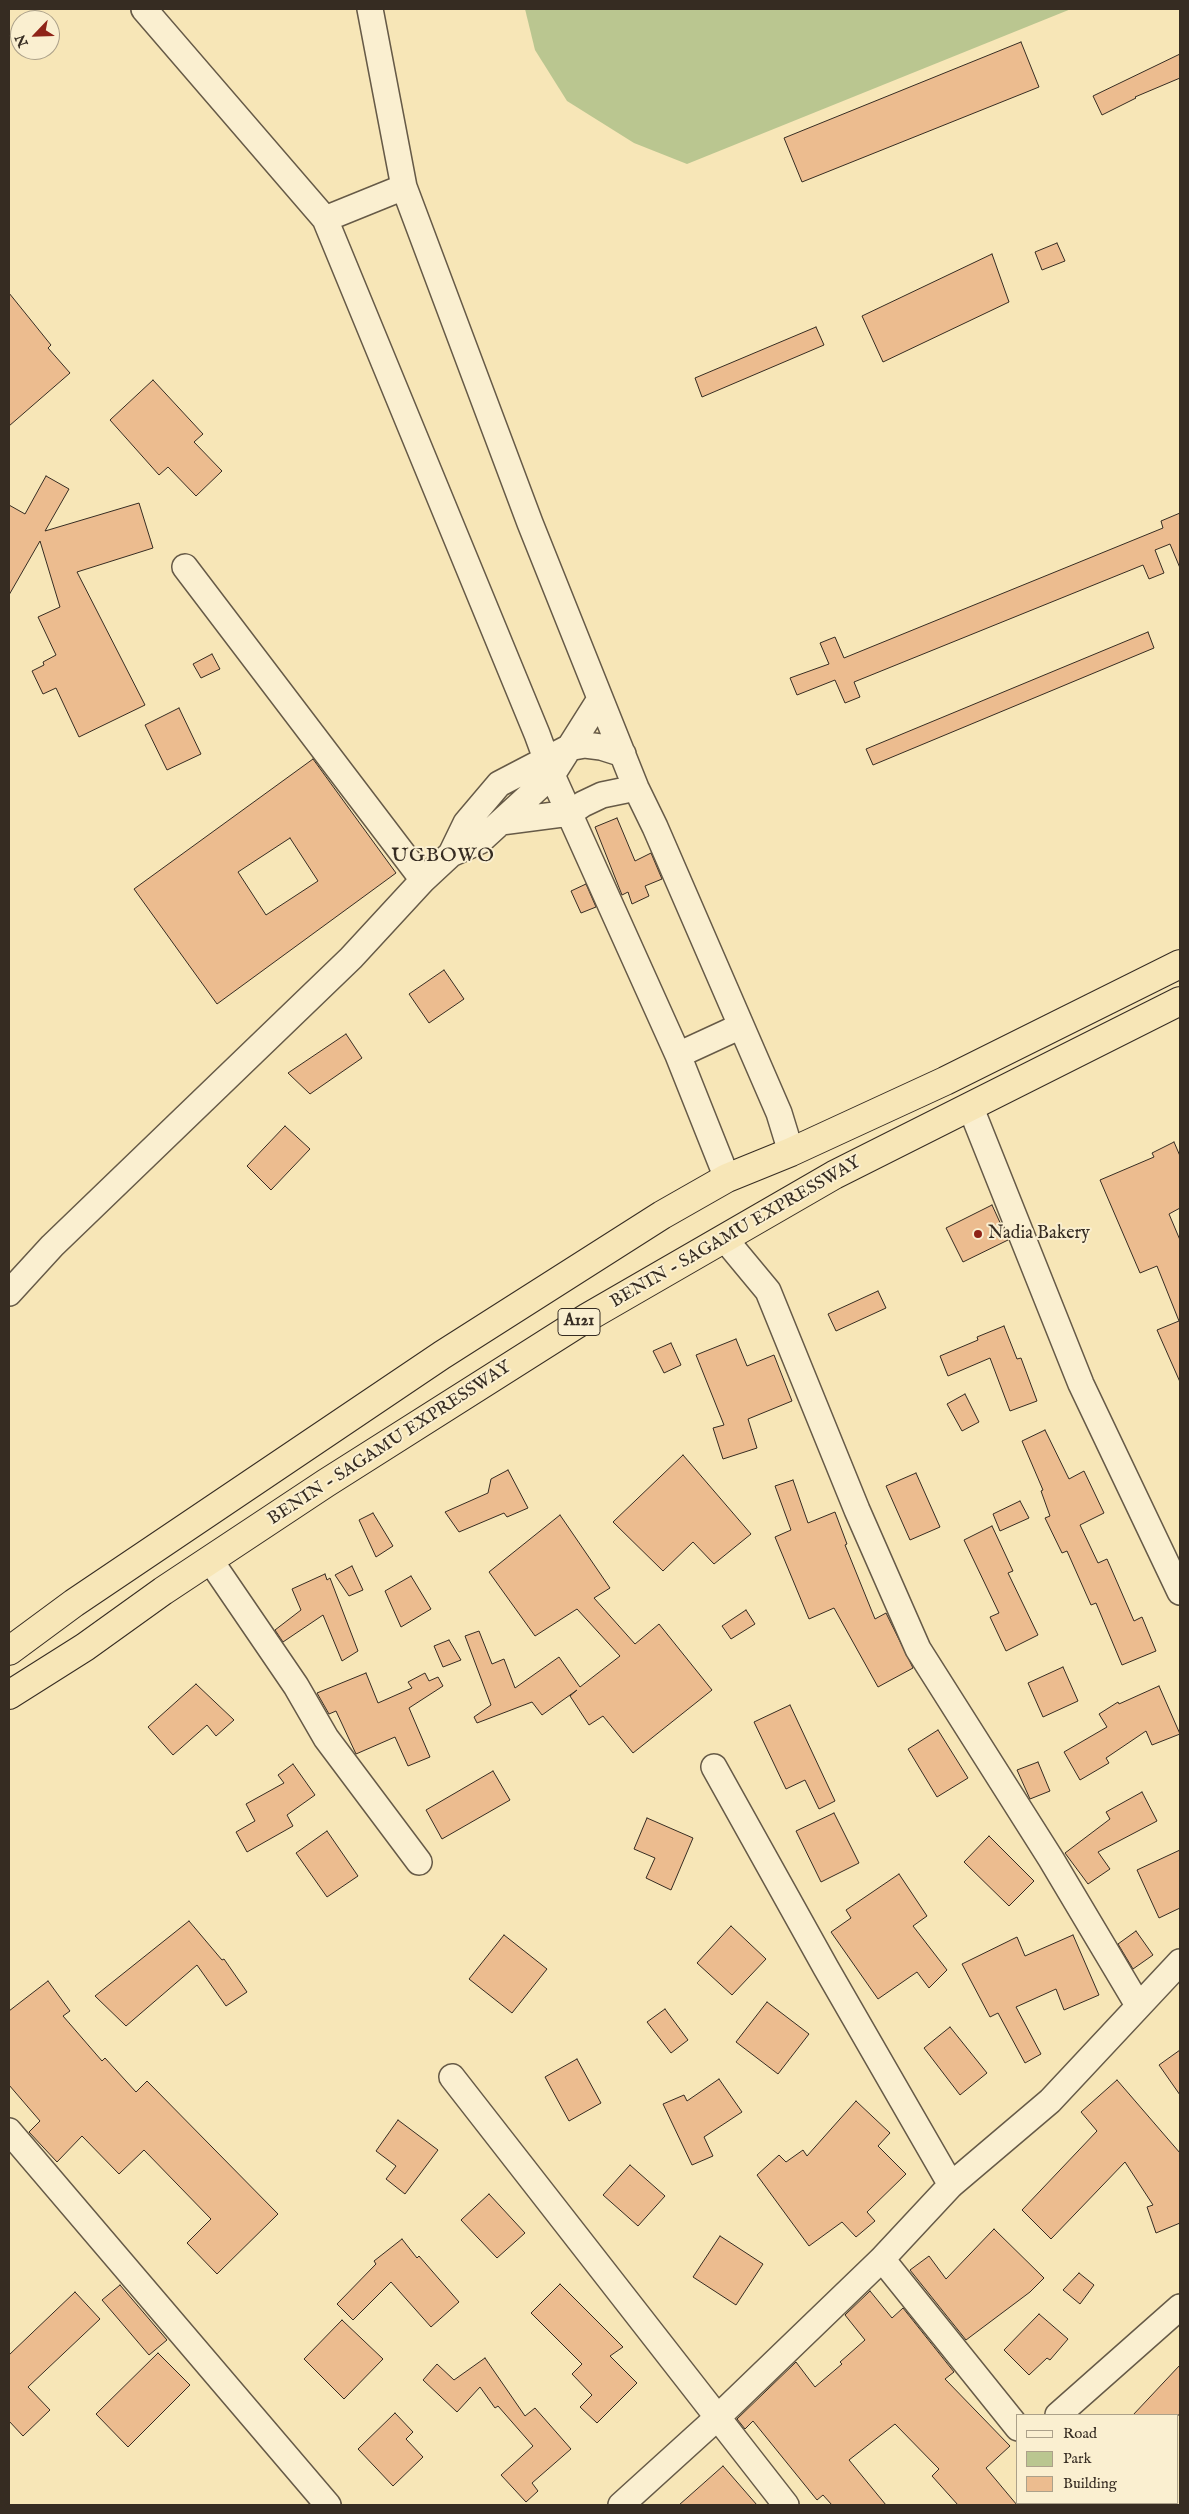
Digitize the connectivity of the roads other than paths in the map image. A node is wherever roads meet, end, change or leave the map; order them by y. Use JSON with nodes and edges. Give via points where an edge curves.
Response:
{"nodes":[{"id":1,"x":144,"y":9,"type":"edge"},
{"id":2,"x":370,"y":9,"type":"edge"},
{"id":3,"x":404,"y":187,"type":"junction"},
{"id":4,"x":325,"y":219,"type":"junction"},
{"id":5,"x":185,"y":567,"type":"dead end"},
{"id":6,"x":600,"y":699,"type":"junction"},
{"id":7,"x":537,"y":734,"type":"junction"},
{"id":8,"x":568,"y":748,"type":"junction"},
{"id":9,"x":623,"y":754,"type":"junction"},
{"id":10,"x":549,"y":767,"type":"junction"},
{"id":11,"x":499,"y":784,"type":"junction"},
{"id":12,"x":636,"y":788,"type":"junction"},
{"id":13,"x":570,"y":813,"type":"junction"},
{"id":14,"x":501,"y":822,"type":"junction"},
{"id":15,"x":451,"y":854,"type":"junction"},
{"id":16,"x":422,"y":880,"type":"junction"},
{"id":17,"x":1180,"y":964,"type":"edge"},
{"id":18,"x":1180,"y":1001,"type":"edge"},
{"id":19,"x":741,"y":1026,"type":"junction"},
{"id":20,"x":678,"y":1055,"type":"junction"},
{"id":21,"x":970,"y":1106,"type":"junction"},
{"id":22,"x":791,"y":1152,"type":"junction"},
{"id":23,"x":727,"y":1178,"type":"junction"},
{"id":24,"x":724,"y":1238,"type":"junction"},
{"id":25,"x":9,"y":1293,"type":"edge"},
{"id":26,"x":210,"y":1560,"type":"junction"},
{"id":27,"x":1180,"y":1592,"type":"edge"},
{"id":28,"x":9,"y":1651,"type":"edge"},
{"id":29,"x":9,"y":1695,"type":"edge"},
{"id":30,"x":714,"y":1767,"type":"dead end"},
{"id":31,"x":419,"y":1862,"type":"dead end"},
{"id":32,"x":1180,"y":1962,"type":"edge"},
{"id":33,"x":1138,"y":2005,"type":"junction"},
{"id":34,"x":452,"y":2077,"type":"dead end"},
{"id":35,"x":9,"y":2131,"type":"edge"},
{"id":36,"x":951,"y":2184,"type":"junction"},
{"id":37,"x":882,"y":2259,"type":"junction"},
{"id":38,"x":1180,"y":2307,"type":"edge"},
{"id":39,"x":1059,"y":2414,"type":"edge"},
{"id":40,"x":718,"y":2417,"type":"junction"},
{"id":41,"x":1016,"y":2426,"type":"edge"},
{"id":42,"x":328,"y":2505,"type":"edge"},
{"id":43,"x":621,"y":2505,"type":"edge"},
{"id":44,"x":786,"y":2505,"type":"edge"}],
"edges":[{"from":1,"to":4,"type":"street"},
{"from":2,"to":3,"type":"street"},
{"from":3,"to":4,"type":"street"},
{"from":3,"to":6,"type":"street","via":[[526,514]]},
{"from":4,"to":7,"type":"street"},
{"from":5,"to":16,"type":"street"},
{"from":6,"to":8,"type":"street"},
{"from":6,"to":9,"type":"street"},
{"from":7,"to":10,"type":"street"},
{"from":7,"to":11,"type":"street"},
{"from":8,"to":9,"type":"street","via":[[585,745]]},
{"from":8,"to":10,"type":"street"},
{"from":9,"to":12,"type":"street"},
{"from":10,"to":11,"type":"street"},
{"from":10,"to":13,"type":"street"},
{"from":10,"to":14,"type":"street"},
{"from":11,"to":15,"type":"street","via":[[466,823]]},
{"from":12,"to":13,"type":"street","via":[[602,795]]},
{"from":12,"to":19,"type":"street"},
{"from":13,"to":14,"type":"street"},
{"from":13,"to":20,"type":"street"},
{"from":14,"to":15,"type":"street","via":[[480,841]]},
{"from":15,"to":16,"type":"street"},
{"from":16,"to":25,"type":"street","via":[[351,958],[52,1246]]},
{"from":17,"to":22,"type":"highway","number":"A121","via":[[945,1081]]},
{"from":18,"to":21,"type":"highway","name":"BENIN - SAGAMU EXPRESSWAY","number":"A121"},
{"from":19,"to":20,"type":"street"},
{"from":19,"to":22,"type":"street","via":[[779,1113]]},
{"from":20,"to":23,"type":"street"},
{"from":21,"to":24,"type":"highway","name":"BENIN - SAGAMU EXPRESSWAY","number":"A121","via":[[834,1175]]},
{"from":21,"to":27,"type":"street","via":[[1081,1384]]},
{"from":22,"to":23,"type":"highway","number":"A121"},
{"from":23,"to":28,"type":"highway","number":"A121","via":[[662,1215],[442,1355],[74,1603]]},
{"from":24,"to":26,"type":"highway","name":"BENIN - SAGAMU EXPRESSWAY","number":"A121","via":[[588,1317]]},
{"from":24,"to":33,"type":"street","via":[[768,1291],[857,1510],[918,1649],[1051,1859]]},
{"from":26,"to":29,"type":"highway","name":"BENIN - SAGAMU EXPRESSWAY","number":"A121","via":[[85,1648]]},
{"from":26,"to":31,"type":"street","via":[[296,1686],[326,1738]]},
{"from":30,"to":36,"type":"street"},
{"from":32,"to":33,"type":"street"},
{"from":33,"to":36,"type":"street","via":[[1050,2101]]},
{"from":34,"to":40,"type":"street"},
{"from":35,"to":42,"type":"street"},
{"from":36,"to":37,"type":"street"},
{"from":37,"to":40,"type":"street"},
{"from":37,"to":41,"type":"street"},
{"from":38,"to":39,"type":"street"},
{"from":40,"to":43,"type":"street"},
{"from":40,"to":44,"type":"street"}]}
